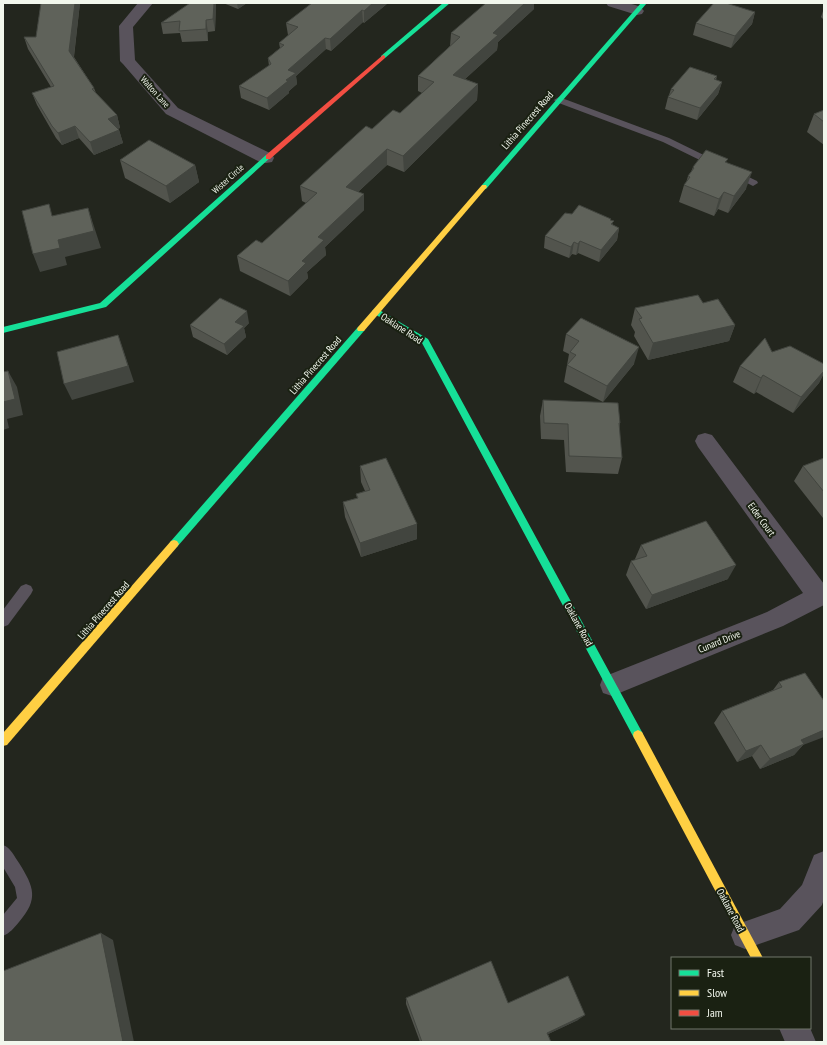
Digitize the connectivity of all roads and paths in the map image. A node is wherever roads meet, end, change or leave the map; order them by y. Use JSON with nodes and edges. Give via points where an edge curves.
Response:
{"nodes":[{"id":1,"x":146,"y":3,"type":"edge"},
{"id":2,"x":447,"y":3,"type":"edge"},
{"id":3,"x":613,"y":3,"type":"edge"},
{"id":4,"x":640,"y":7,"type":"edge"},
{"id":5,"x":559,"y":100,"type":"junction"},
{"id":6,"x":266,"y":158,"type":"junction"},
{"id":7,"x":753,"y":183,"type":"dead end"},
{"id":8,"x":376,"y":311,"type":"junction"},
{"id":9,"x":3,"y":330,"type":"edge"},
{"id":10,"x":705,"y":441,"type":"dead end"},
{"id":11,"x":26,"y":590,"type":"dead end"},
{"id":12,"x":822,"y":595,"type":"edge"},
{"id":13,"x":3,"y":621,"type":"edge"},
{"id":14,"x":612,"y":685,"type":"junction"},
{"id":15,"x":3,"y":741,"type":"edge"},
{"id":16,"x":3,"y":853,"type":"edge"},
{"id":17,"x":824,"y":865,"type":"edge"},
{"id":18,"x":3,"y":928,"type":"edge"},
{"id":19,"x":751,"y":947,"type":"edge"},
{"id":20,"x":794,"y":1029,"type":"edge"},
{"id":21,"x":801,"y":1042,"type":"edge"}],
"edges":[{"from":1,"to":6,"type":"street","name":"Walton Lane","via":[[126,26],[128,61],[172,111]]},
{"from":2,"to":6,"type":"street","name":"Wister Circle"},
{"from":3,"to":4,"type":"street"},
{"from":4,"to":5,"type":"street","name":"Lithia Pinecrest Road"},
{"from":5,"to":7,"type":"lane","via":[[666,140]]},
{"from":5,"to":8,"type":"street","name":"Lithia Pinecrest Road"},
{"from":6,"to":9,"type":"street","name":"Wister Circle","via":[[103,305]]},
{"from":8,"to":14,"type":"street","name":"Oaklane Road","via":[[425,341]]},
{"from":8,"to":15,"type":"street","name":"Lithia Pinecrest Road"},
{"from":10,"to":12,"type":"street","name":"Eider Court"},
{"from":11,"to":13,"type":"lane"},
{"from":12,"to":14,"type":"street","name":"Cunard Drive","via":[[774,619]]},
{"from":14,"to":19,"type":"street","name":"Oaklane Road"},
{"from":16,"to":18,"type":"lane","via":[[25,889],[23,903]]},
{"from":17,"to":19,"type":"street","via":[[812,895],[789,920]]},
{"from":20,"to":21,"type":"street"}]}
